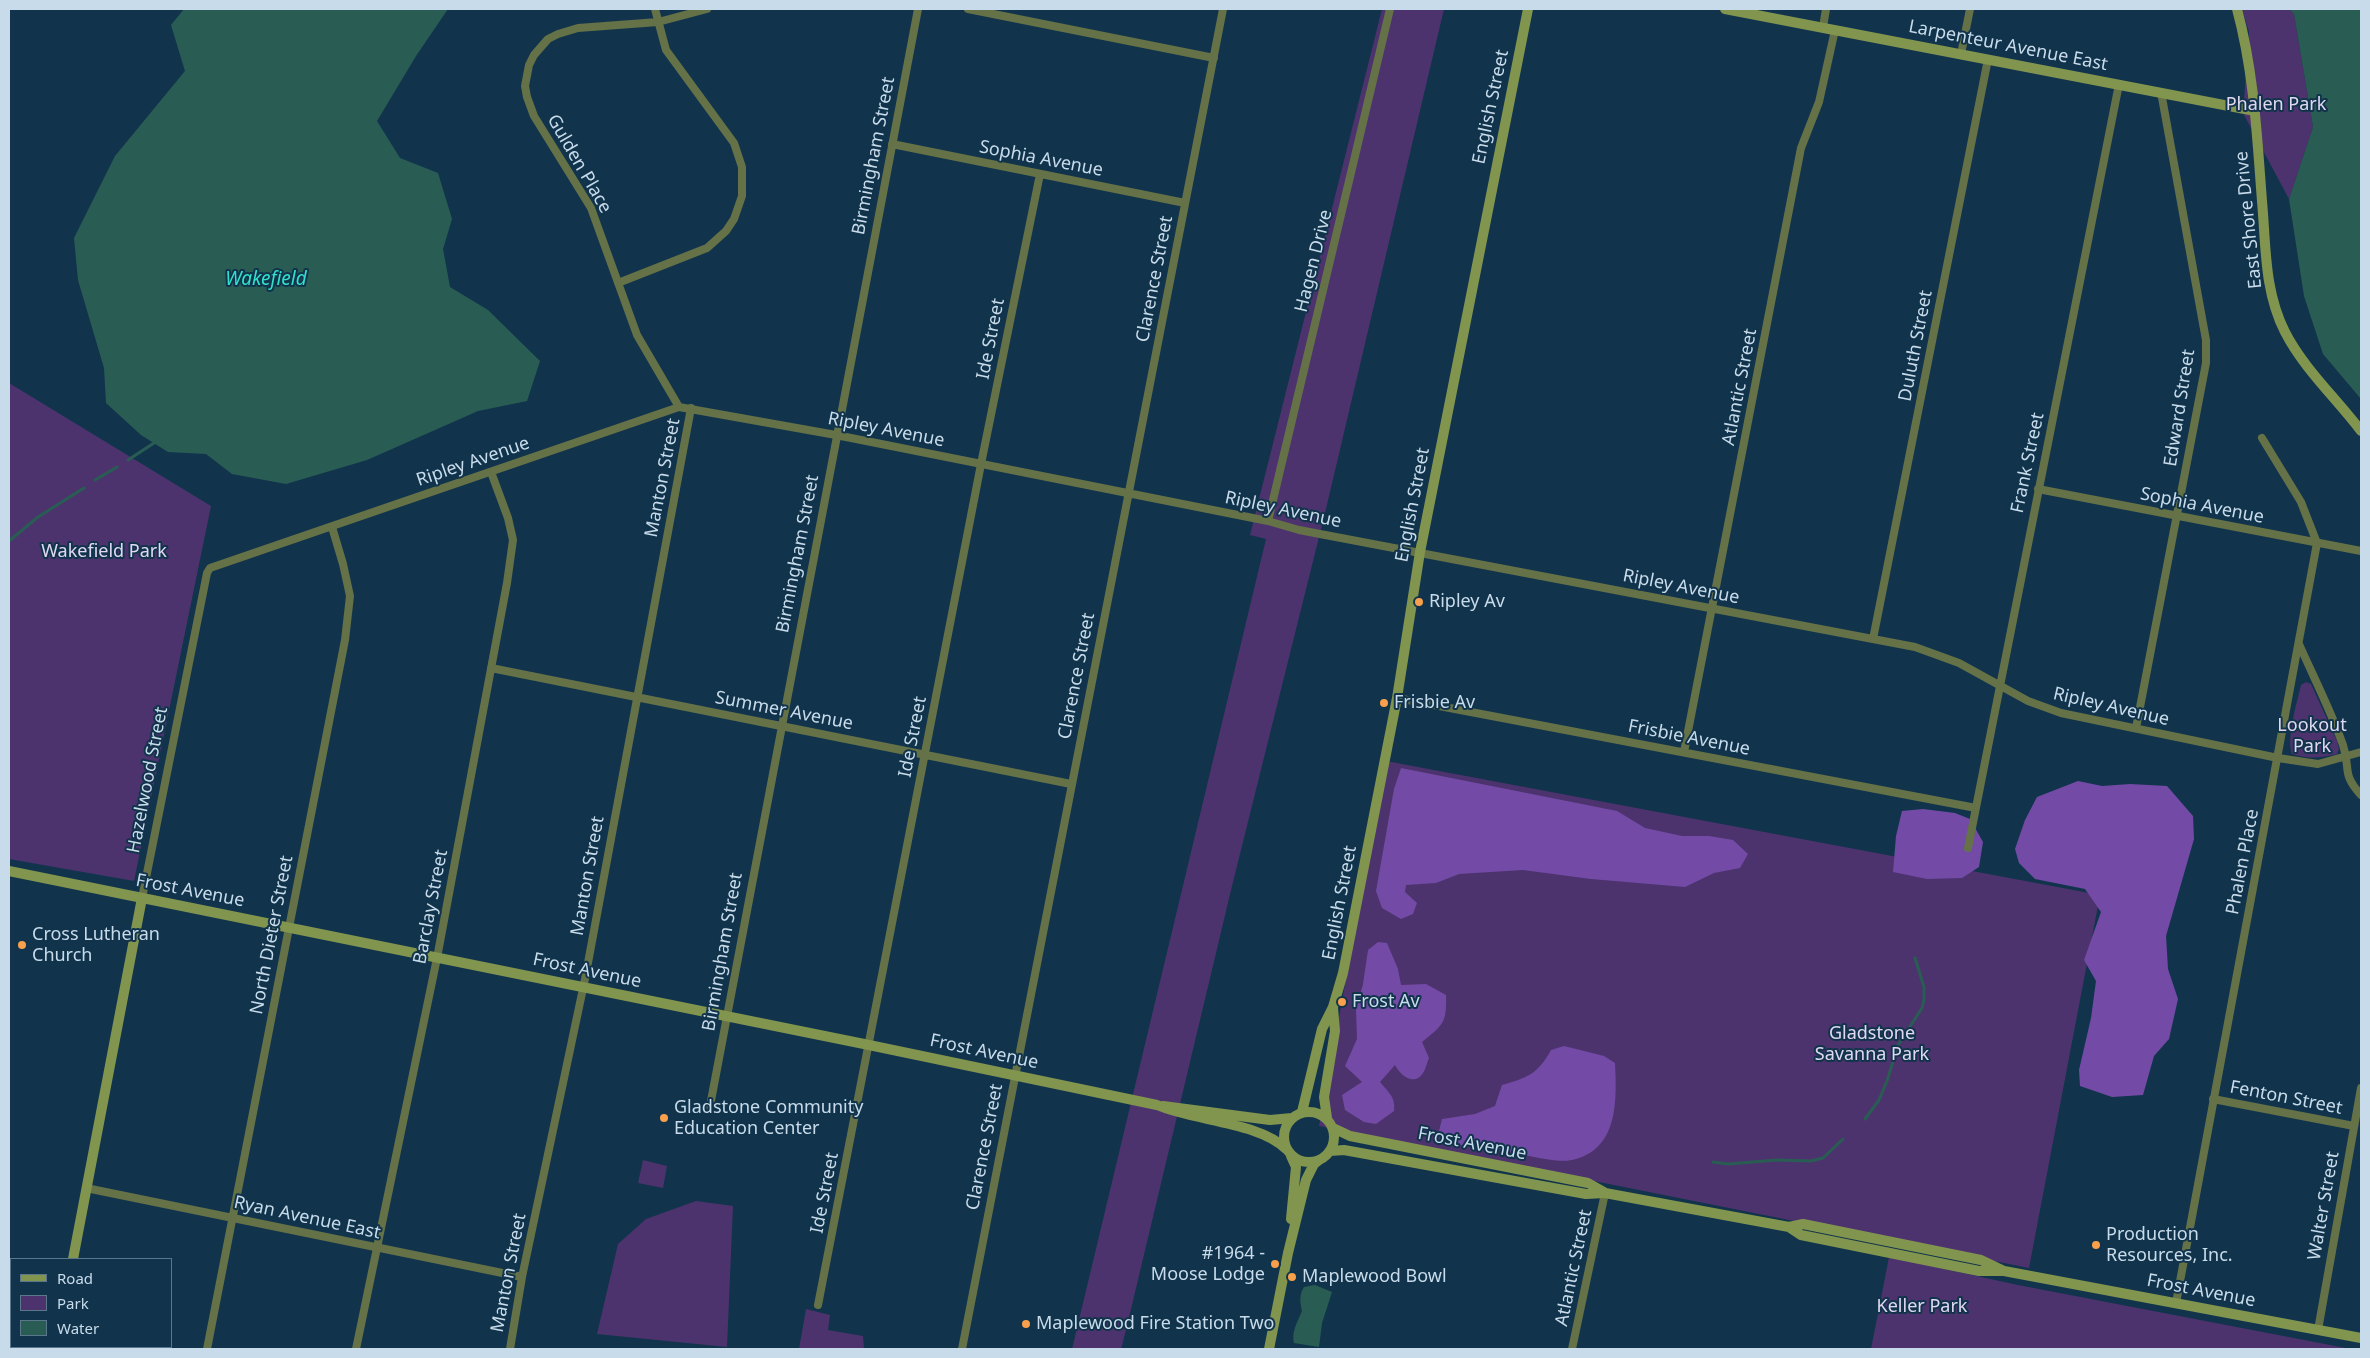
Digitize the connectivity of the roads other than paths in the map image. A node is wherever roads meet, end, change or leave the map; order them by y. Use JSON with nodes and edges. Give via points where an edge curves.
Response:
{"nodes":[{"id":1,"x":655,"y":9,"type":"edge"},
{"id":2,"x":707,"y":9,"type":"edge"},
{"id":3,"x":918,"y":9,"type":"edge"},
{"id":4,"x":968,"y":9,"type":"edge"},
{"id":5,"x":1223,"y":9,"type":"edge"},
{"id":6,"x":1390,"y":9,"type":"edge"},
{"id":7,"x":1528,"y":9,"type":"edge"},
{"id":8,"x":1725,"y":9,"type":"edge"},
{"id":9,"x":1826,"y":9,"type":"edge"},
{"id":10,"x":1970,"y":9,"type":"edge"},
{"id":11,"x":2237,"y":9,"type":"edge"},
{"id":12,"x":658,"y":22,"type":"junction"},
{"id":13,"x":1823,"y":27,"type":"junction"},
{"id":14,"x":1835,"y":30,"type":"junction"},
{"id":15,"x":1961,"y":54,"type":"junction"},
{"id":16,"x":1214,"y":58,"type":"junction"},
{"id":17,"x":1988,"y":59,"type":"junction"},
{"id":18,"x":2119,"y":84,"type":"junction"},
{"id":19,"x":2161,"y":92,"type":"junction"},
{"id":20,"x":2255,"y":111,"type":"junction"},
{"id":21,"x":892,"y":144,"type":"junction"},
{"id":22,"x":1040,"y":174,"type":"junction"},
{"id":23,"x":1185,"y":203,"type":"junction"},
{"id":24,"x":618,"y":283,"type":"junction"},
{"id":25,"x":680,"y":407,"type":"junction"},
{"id":26,"x":691,"y":408,"type":"junction"},
{"id":27,"x":2361,"y":431,"type":"edge"},
{"id":28,"x":836,"y":435,"type":"junction"},
{"id":29,"x":2262,"y":438,"type":"dead end"},
{"id":30,"x":981,"y":464,"type":"junction"},
{"id":31,"x":491,"y":472,"type":"junction"},
{"id":32,"x":2038,"y":489,"type":"junction"},
{"id":33,"x":1128,"y":493,"type":"junction"},
{"id":34,"x":2177,"y":516,"type":"junction"},
{"id":35,"x":1268,"y":521,"type":"junction"},
{"id":36,"x":332,"y":526,"type":"junction"},
{"id":37,"x":2317,"y":543,"type":"junction"},
{"id":38,"x":1420,"y":552,"type":"junction"},
{"id":39,"x":2361,"y":552,"type":"edge"},
{"id":40,"x":207,"y":573,"type":"joint"},
{"id":41,"x":1712,"y":608,"type":"junction"},
{"id":42,"x":1873,"y":639,"type":"junction"},
{"id":43,"x":2299,"y":644,"type":"junction"},
{"id":44,"x":491,"y":668,"type":"junction"},
{"id":45,"x":1999,"y":686,"type":"junction"},
{"id":46,"x":636,"y":697,"type":"junction"},
{"id":47,"x":1397,"y":698,"type":"junction"},
{"id":48,"x":780,"y":726,"type":"junction"},
{"id":49,"x":2136,"y":728,"type":"junction"},
{"id":50,"x":1684,"y":752,"type":"junction"},
{"id":51,"x":2361,"y":752,"type":"edge"},
{"id":52,"x":925,"y":755,"type":"junction"},
{"id":53,"x":2346,"y":757,"type":"junction"},
{"id":54,"x":2278,"y":758,"type":"junction"},
{"id":55,"x":1071,"y":784,"type":"junction"},
{"id":56,"x":2361,"y":795,"type":"edge"},
{"id":57,"x":1976,"y":808,"type":"junction"},
{"id":58,"x":1968,"y":848,"type":"dead end"},
{"id":59,"x":9,"y":871,"type":"edge"},
{"id":60,"x":142,"y":898,"type":"junction"},
{"id":61,"x":289,"y":928,"type":"junction"},
{"id":62,"x":437,"y":958,"type":"junction"},
{"id":63,"x":583,"y":987,"type":"junction"},
{"id":64,"x":1333,"y":1007,"type":"junction"},
{"id":65,"x":727,"y":1017,"type":"junction"},
{"id":66,"x":869,"y":1045,"type":"junction"},
{"id":67,"x":1014,"y":1075,"type":"junction"},
{"id":68,"x":2361,"y":1088,"type":"edge"},
{"id":69,"x":2213,"y":1099,"type":"junction"},
{"id":70,"x":710,"y":1106,"type":"dead end"},
{"id":71,"x":1157,"y":1106,"type":"junction"},
{"id":72,"x":1302,"y":1112,"type":"junction"},
{"id":73,"x":1292,"y":1118,"type":"junction"},
{"id":74,"x":1326,"y":1118,"type":"junction"},
{"id":75,"x":2354,"y":1126,"type":"junction"},
{"id":76,"x":1333,"y":1128,"type":"junction"},
{"id":77,"x":1288,"y":1151,"type":"junction"},
{"id":78,"x":1330,"y":1151,"type":"junction"},
{"id":79,"x":1319,"y":1160,"type":"junction"},
{"id":80,"x":86,"y":1188,"type":"junction"},
{"id":81,"x":1605,"y":1193,"type":"junction"},
{"id":82,"x":232,"y":1218,"type":"junction"},
{"id":83,"x":376,"y":1248,"type":"junction"},
{"id":84,"x":1288,"y":1253,"type":"junction"},
{"id":85,"x":73,"y":1258,"type":"edge"},
{"id":86,"x":522,"y":1277,"type":"junction"},
{"id":87,"x":2176,"y":1303,"type":"junction"},
{"id":88,"x":818,"y":1305,"type":"dead end"},
{"id":89,"x":2318,"y":1330,"type":"junction"},
{"id":90,"x":2361,"y":1338,"type":"edge"},
{"id":91,"x":207,"y":1349,"type":"edge"},
{"id":92,"x":356,"y":1349,"type":"edge"},
{"id":93,"x":510,"y":1349,"type":"edge"},
{"id":94,"x":962,"y":1349,"type":"edge"},
{"id":95,"x":1269,"y":1349,"type":"edge"},
{"id":96,"x":1572,"y":1349,"type":"edge"}],
"edges":[{"from":1,"to":12,"type":"street"},
{"from":2,"to":12,"type":"street","name":"Gulden Place"},
{"from":3,"to":21,"type":"street","name":"Birmingham Street"},
{"from":4,"to":16,"type":"street"},
{"from":5,"to":16,"type":"street","name":"Clarence Street"},
{"from":6,"to":35,"type":"street","name":"Hagen Drive"},
{"from":7,"to":38,"type":"street","name":"English Street"},
{"from":8,"to":13,"type":"street","name":"Larpenteur Avenue East"},
{"from":9,"to":13,"type":"street"},
{"from":10,"to":15,"type":"street"},
{"from":11,"to":20,"type":"street","name":"East Shore Drive"},
{"from":12,"to":24,"type":"street","via":[[666,50],[734,144],[742,167],[742,196],[726,231],[707,248]]},
{"from":12,"to":24,"type":"street","name":"Gulden Place","via":[[578,28],[558,34],[534,55],[526,75],[530,107],[591,208]]},
{"from":13,"to":14,"type":"street","name":"Larpenteur Avenue East"},
{"from":14,"to":15,"type":"street","name":"Larpenteur Avenue East"},
{"from":14,"to":41,"type":"street","name":"Atlantic Street","via":[[1819,102],[1801,148]]},
{"from":15,"to":17,"type":"street","name":"Larpenteur Avenue East"},
{"from":16,"to":23,"type":"street","name":"Clarence Street"},
{"from":17,"to":18,"type":"street","name":"Larpenteur Avenue East"},
{"from":17,"to":42,"type":"street","name":"Duluth Street"},
{"from":18,"to":19,"type":"street","name":"Larpenteur Avenue East"},
{"from":18,"to":32,"type":"street","name":"Frank Street"},
{"from":19,"to":20,"type":"street","name":"Larpenteur Avenue East"},
{"from":19,"to":34,"type":"street","name":"Edward Street","via":[[2206,340],[2206,363]]},
{"from":20,"to":27,"type":"street","name":"East Shore Drive","via":[[2267,266],[2275,305],[2295,349]]},
{"from":21,"to":22,"type":"street","name":"Sophia Avenue"},
{"from":21,"to":28,"type":"street","name":"Birmingham Street"},
{"from":22,"to":23,"type":"street","name":"Sophia Avenue"},
{"from":22,"to":30,"type":"street","name":"Ide Street"},
{"from":23,"to":33,"type":"street","name":"Clarence Street"},
{"from":24,"to":25,"type":"street","name":"Gulden Place","via":[[637,334]]},
{"from":25,"to":26,"type":"street","name":"Ripley Avenue"},
{"from":25,"to":31,"type":"street","name":"Ripley Avenue"},
{"from":26,"to":28,"type":"street","name":"Ripley Avenue"},
{"from":26,"to":46,"type":"street","name":"Manton Street"},
{"from":28,"to":30,"type":"street","name":"Ripley Avenue"},
{"from":28,"to":48,"type":"street","name":"Birmingham Street"},
{"from":29,"to":37,"type":"street","via":[[2301,502]]},
{"from":30,"to":33,"type":"street","name":"Ripley Avenue"},
{"from":30,"to":52,"type":"street","name":"Ide Street"},
{"from":31,"to":36,"type":"street","name":"Ripley Avenue"},
{"from":31,"to":44,"type":"street","name":"Barclay Street","via":[[513,540]]},
{"from":32,"to":34,"type":"street","name":"Sophia Avenue"},
{"from":32,"to":45,"type":"street","name":"Frank Street"},
{"from":33,"to":35,"type":"street","name":"Ripley Avenue"},
{"from":33,"to":55,"type":"street","name":"Clarence Street"},
{"from":34,"to":37,"type":"street","name":"Sophia Avenue"},
{"from":34,"to":49,"type":"street","name":"Edward Street"},
{"from":35,"to":38,"type":"street","name":"Ripley Avenue","via":[[1299,530]]},
{"from":36,"to":40,"type":"street","name":"Ripley Avenue","via":[[210,568]]},
{"from":36,"to":61,"type":"street","name":"North Dieter Street","via":[[350,596],[345,640]]},
{"from":37,"to":39,"type":"street","name":"Sophia Avenue"},
{"from":37,"to":43,"type":"street","name":"Phalen Place"},
{"from":38,"to":41,"type":"street","name":"Ripley Avenue"},
{"from":38,"to":47,"type":"street","name":"English Street"},
{"from":40,"to":60,"type":"street","name":"Hazelwood Street"},
{"from":41,"to":42,"type":"street","name":"Ripley Avenue"},
{"from":41,"to":50,"type":"street","name":"Atlantic Street"},
{"from":42,"to":45,"type":"street","name":"Ripley Avenue","via":[[1914,647],[1960,663]]},
{"from":43,"to":53,"type":"street"},
{"from":43,"to":54,"type":"street","name":"Phalen Place"},
{"from":44,"to":46,"type":"street","name":"Summer Avenue"},
{"from":44,"to":62,"type":"street","name":"Barclay Street"},
{"from":45,"to":49,"type":"street","name":"Ripley Avenue","via":[[2060,713]]},
{"from":45,"to":57,"type":"street","name":"Frank Street"},
{"from":46,"to":48,"type":"street","name":"Summer Avenue"},
{"from":46,"to":63,"type":"street","name":"Manton Street"},
{"from":47,"to":50,"type":"street","name":"Frisbie Avenue"},
{"from":47,"to":64,"type":"street","name":"English Street","via":[[1343,973]]},
{"from":48,"to":52,"type":"street","name":"Summer Avenue"},
{"from":48,"to":65,"type":"street","name":"Birmingham Street"},
{"from":49,"to":54,"type":"street","name":"Ripley Avenue"},
{"from":50,"to":57,"type":"street","name":"Frisbie Avenue"},
{"from":51,"to":53,"type":"street","name":"Ripley Avenue"},
{"from":52,"to":55,"type":"street","name":"Summer Avenue"},
{"from":52,"to":66,"type":"street","name":"Ide Street"},
{"from":53,"to":54,"type":"street","name":"Ripley Avenue","via":[[2318,764]]},
{"from":53,"to":56,"type":"street","via":[[2351,783]]},
{"from":54,"to":69,"type":"street","name":"Phalen Place"},
{"from":55,"to":67,"type":"street","name":"Clarence Street"},
{"from":57,"to":58,"type":"street","name":"Frank Street"},
{"from":59,"to":60,"type":"street","name":"Frost Avenue"},
{"from":60,"to":61,"type":"street","name":"Frost Avenue"},
{"from":60,"to":80,"type":"street","name":"Hazelwood Street"},
{"from":61,"to":62,"type":"street","name":"Frost Avenue"},
{"from":61,"to":82,"type":"street","name":"North Dieter Street"},
{"from":62,"to":63,"type":"street","name":"Frost Avenue"},
{"from":62,"to":83,"type":"street","name":"Barclay Street"},
{"from":63,"to":65,"type":"street","name":"Frost Avenue"},
{"from":63,"to":86,"type":"street","name":"Manton Street"},
{"from":64,"to":72,"type":"street","name":"English Street","via":[[1322,1029]]},
{"from":64,"to":74,"type":"street","name":"English Street","via":[[1335,1031],[1324,1097]]},
{"from":65,"to":66,"type":"street","name":"Frost Avenue"},
{"from":65,"to":70,"type":"street","name":"Birmingham Street"},
{"from":66,"to":67,"type":"street","name":"Frost Avenue"},
{"from":66,"to":88,"type":"street","name":"Ide Street"},
{"from":67,"to":71,"type":"street","name":"Frost Avenue"},
{"from":67,"to":94,"type":"street","name":"Clarence Street"},
{"from":68,"to":75,"type":"street","name":"Walter Street"},
{"from":69,"to":75,"type":"street","name":"Fenton Street"},
{"from":69,"to":87,"type":"street","name":"Phalen Place"},
{"from":71,"to":73,"type":"street","name":"Frost Avenue","via":[[1270,1120]]},
{"from":71,"to":77,"type":"street","name":"Frost Avenue","via":[[1268,1135]]},
{"from":72,"to":73,"type":"street"},
{"from":72,"to":74,"type":"street","via":[[1319,1113]]},
{"from":73,"to":77,"type":"street","via":[[1284,1132]]},
{"from":74,"to":76,"type":"street"},
{"from":75,"to":89,"type":"street","name":"Walter Street"},
{"from":76,"to":78,"type":"street"},
{"from":76,"to":81,"type":"street","name":"Frost Avenue","via":[[1353,1137],[1588,1184]]},
{"from":77,"to":79,"type":"street","via":[[1304,1162]]},
{"from":77,"to":84,"type":"street","via":[[1296,1167]]},
{"from":78,"to":79,"type":"street"},
{"from":78,"to":81,"type":"street","name":"Frost Avenue","via":[[1344,1150],[1586,1194]]},
{"from":79,"to":84,"type":"street","via":[[1308,1174]]},
{"from":80,"to":82,"type":"street","name":"Ryan Avenue East"},
{"from":80,"to":85,"type":"street","name":"Hazelwood Street"},
{"from":81,"to":87,"type":"street","name":"Frost Avenue","via":[[1789,1227],[1802,1235],[1979,1271],[2004,1271]]},
{"from":81,"to":96,"type":"street","name":"Atlantic Street"},
{"from":82,"to":83,"type":"street","name":"Ryan Avenue East"},
{"from":82,"to":91,"type":"street","name":"North Dieter Street"},
{"from":83,"to":86,"type":"street","name":"Ryan Avenue East"},
{"from":83,"to":92,"type":"street","name":"Barclay Street"},
{"from":84,"to":95,"type":"street"},
{"from":86,"to":93,"type":"street","name":"Manton Street"},
{"from":87,"to":89,"type":"street","name":"Frost Avenue"},
{"from":89,"to":90,"type":"street","name":"Frost Avenue"}]}
